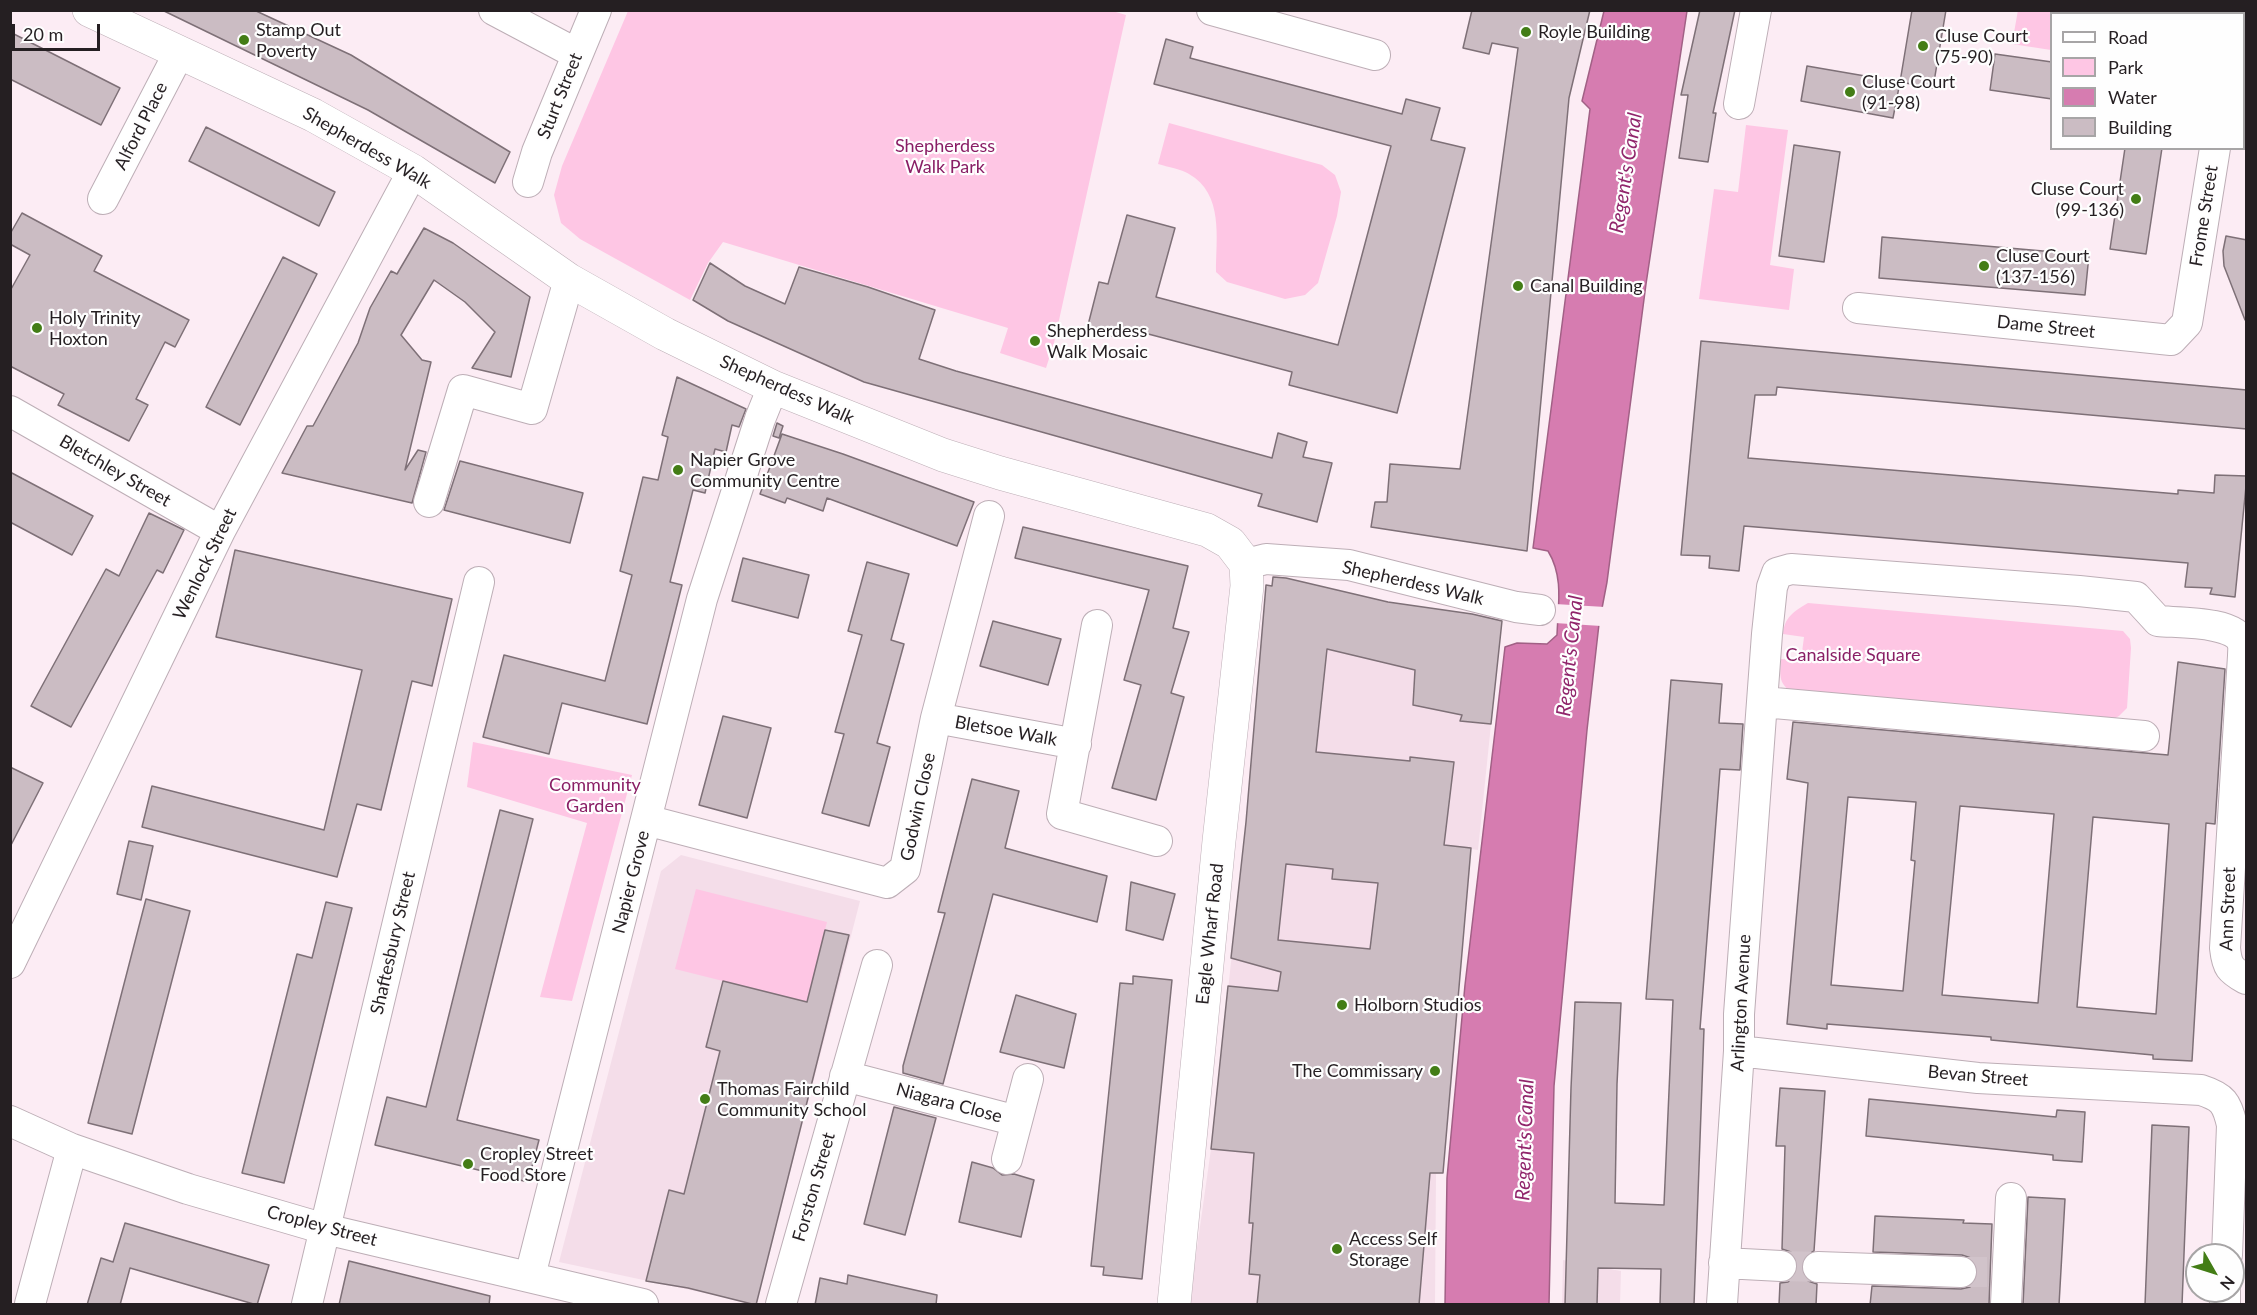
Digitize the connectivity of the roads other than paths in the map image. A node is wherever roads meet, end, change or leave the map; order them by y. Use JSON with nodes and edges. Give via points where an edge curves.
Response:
{"nodes":[{"id":1,"x":89,"y":10,"type":"edge"},
{"id":2,"x":494,"y":10,"type":"edge"},
{"id":3,"x":596,"y":10,"type":"edge"},
{"id":4,"x":1212,"y":10,"type":"edge"},
{"id":5,"x":1756,"y":10,"type":"edge"},
{"id":6,"x":179,"y":52,"type":"junction"},
{"id":7,"x":577,"y":54,"type":"junction"},
{"id":8,"x":1375,"y":55,"type":"dead end"},
{"id":9,"x":1739,"y":104,"type":"dead end"},
{"id":10,"x":2216,"y":150,"type":"edge"},
{"id":11,"x":413,"y":171,"type":"junction"},
{"id":12,"x":528,"y":182,"type":"dead end"},
{"id":13,"x":103,"y":199,"type":"dead end"},
{"id":14,"x":569,"y":279,"type":"junction"},
{"id":15,"x":2193,"y":284,"type":"joint"},
{"id":16,"x":1858,"y":308,"type":"dead end"},
{"id":17,"x":773,"y":387,"type":"junction"},
{"id":18,"x":10,"y":411,"type":"edge"},
{"id":19,"x":429,"y":502,"type":"dead end"},
{"id":20,"x":989,"y":516,"type":"dead end"},
{"id":21,"x":220,"y":531,"type":"junction"},
{"id":22,"x":1246,"y":564,"type":"junction"},
{"id":23,"x":479,"y":582,"type":"dead end"},
{"id":24,"x":1540,"y":610,"type":"dead end"},
{"id":25,"x":1097,"y":625,"type":"dead end"},
{"id":26,"x":1763,"y":702,"type":"junction"},
{"id":27,"x":936,"y":718,"type":"junction"},
{"id":28,"x":2144,"y":736,"type":"dead end"},
{"id":29,"x":1076,"y":744,"type":"junction"},
{"id":30,"x":646,"y":820,"type":"junction"},
{"id":31,"x":1157,"y":841,"type":"dead end"},
{"id":32,"x":10,"y":963,"type":"edge"},
{"id":33,"x":877,"y":965,"type":"dead end"},
{"id":34,"x":2239,"y":975,"type":"edge"},
{"id":35,"x":1739,"y":1051,"type":"junction"},
{"id":36,"x":845,"y":1076,"type":"junction"},
{"id":37,"x":1028,"y":1079,"type":"dead end"},
{"id":38,"x":10,"y":1120,"type":"edge"},
{"id":39,"x":1017,"y":1121,"type":"junction"},
{"id":40,"x":72,"y":1149,"type":"junction"},
{"id":41,"x":2238,"y":1153,"type":"edge"},
{"id":42,"x":1007,"y":1159,"type":"dead end"},
{"id":43,"x":2011,"y":1198,"type":"dead end"},
{"id":44,"x":325,"y":1229,"type":"junction"},
{"id":45,"x":2228,"y":1243,"type":"edge"},
{"id":46,"x":1724,"y":1263,"type":"junction"},
{"id":47,"x":1781,"y":1266,"type":"tunnel mouth"},
{"id":48,"x":1818,"y":1267,"type":"tunnel mouth"},
{"id":49,"x":1985,"y":1272,"type":"junction"},
{"id":50,"x":530,"y":1276,"type":"junction"},
{"id":51,"x":591,"y":1298,"type":"edge"},
{"id":52,"x":30,"y":1305,"type":"edge"},
{"id":53,"x":307,"y":1305,"type":"edge"},
{"id":54,"x":643,"y":1305,"type":"edge"},
{"id":55,"x":781,"y":1305,"type":"edge"},
{"id":56,"x":1174,"y":1305,"type":"edge"},
{"id":57,"x":1722,"y":1305,"type":"edge"},
{"id":58,"x":2006,"y":1305,"type":"edge"}],
"edges":[{"from":1,"to":6,"type":"main road","name":"Shepherdess Walk"},
{"from":2,"to":7,"type":"street"},
{"from":3,"to":7,"type":"street","name":"Sturt Street"},
{"from":4,"to":8,"type":"street"},
{"from":5,"to":9,"type":"street"},
{"from":6,"to":11,"type":"main road","name":"Shepherdess Walk","via":[[313,115]]},
{"from":6,"to":13,"type":"street","name":"Alford Place"},
{"from":7,"to":12,"type":"street","name":"Sturt Street"},
{"from":10,"to":15,"type":"street","name":"Frome Street"},
{"from":11,"to":14,"type":"main road","name":"Shepherdess Walk"},
{"from":11,"to":21,"type":"street","name":"Wenlock Street"},
{"from":14,"to":17,"type":"main road","name":"Shepherdess Walk","via":[[664,334]]},
{"from":14,"to":19,"type":"street","via":[[532,409],[463,390]]},
{"from":15,"to":16,"type":"street","name":"Dame Street","via":[[2187,323],[2171,340]]},
{"from":17,"to":22,"type":"main road","name":"Shepherdess Walk","via":[[955,459],[1207,530],[1230,543]]},
{"from":17,"to":30,"type":"street","name":"Napier Grove","via":[[697,620]]},
{"from":18,"to":21,"type":"street","name":"Bletchley Street"},
{"from":20,"to":27,"type":"street","name":"Godwin Close"},
{"from":21,"to":32,"type":"street","name":"Wenlock Street"},
{"from":22,"to":24,"type":"street","name":"Shepherdess Walk","via":[[1266,560],[1349,565]]},
{"from":22,"to":56,"type":"main road","name":"Eagle Wharf Road","via":[[1247,586]]},
{"from":23,"to":44,"type":"street","name":"Shaftesbury Street"},
{"from":25,"to":29,"type":"street","name":"Bletsoe Walk"},
{"from":26,"to":28,"type":"street"},
{"from":26,"to":34,"type":"street","name":"Ann Street","via":[[1772,587],[1777,573],[1791,569],[2136,597],[2158,621],[2222,627],[2235,632],[2243,642],[2225,948],[2227,961]]},
{"from":26,"to":35,"type":"street","name":"Arlington Avenue"},
{"from":27,"to":29,"type":"street","name":"Bletsoe Walk"},
{"from":27,"to":30,"type":"street","name":"Godwin Close","via":[[905,869],[887,883]]},
{"from":29,"to":31,"type":"street","name":"Bletsoe Walk","via":[[1062,814]]},
{"from":30,"to":50,"type":"street","name":"Napier Grove"},
{"from":33,"to":36,"type":"street","name":"Forston Street"},
{"from":35,"to":41,"type":"street","name":"Bevan Street","via":[[1978,1078],[2201,1090],[2217,1095],[2226,1105]]},
{"from":35,"to":46,"type":"street","name":"Arlington Avenue"},
{"from":36,"to":39,"type":"street","name":"Niagara Close"},
{"from":36,"to":55,"type":"street","name":"Forston Street"},
{"from":37,"to":39,"type":"street","name":"Niagara Close"},
{"from":38,"to":40,"type":"street","name":"Cropley Street"},
{"from":39,"to":42,"type":"street","name":"Niagara Close"},
{"from":40,"to":44,"type":"street","name":"Cropley Street","via":[[188,1189]]},
{"from":40,"to":52,"type":"street"},
{"from":41,"to":45,"type":"street"},
{"from":43,"to":49,"type":"street"},
{"from":44,"to":50,"type":"street","name":"Cropley Street"},
{"from":44,"to":53,"type":"street","name":"Shaftesbury Street"},
{"from":46,"to":47,"type":"street"},
{"from":46,"to":57,"type":"street","name":"Arlington Avenue"},
{"from":48,"to":49,"type":"street"},
{"from":49,"to":58,"type":"street"},
{"from":50,"to":51,"type":"street","name":"Cropley Street"},
{"from":51,"to":54,"type":"street","name":"Cropley Street"}]}
